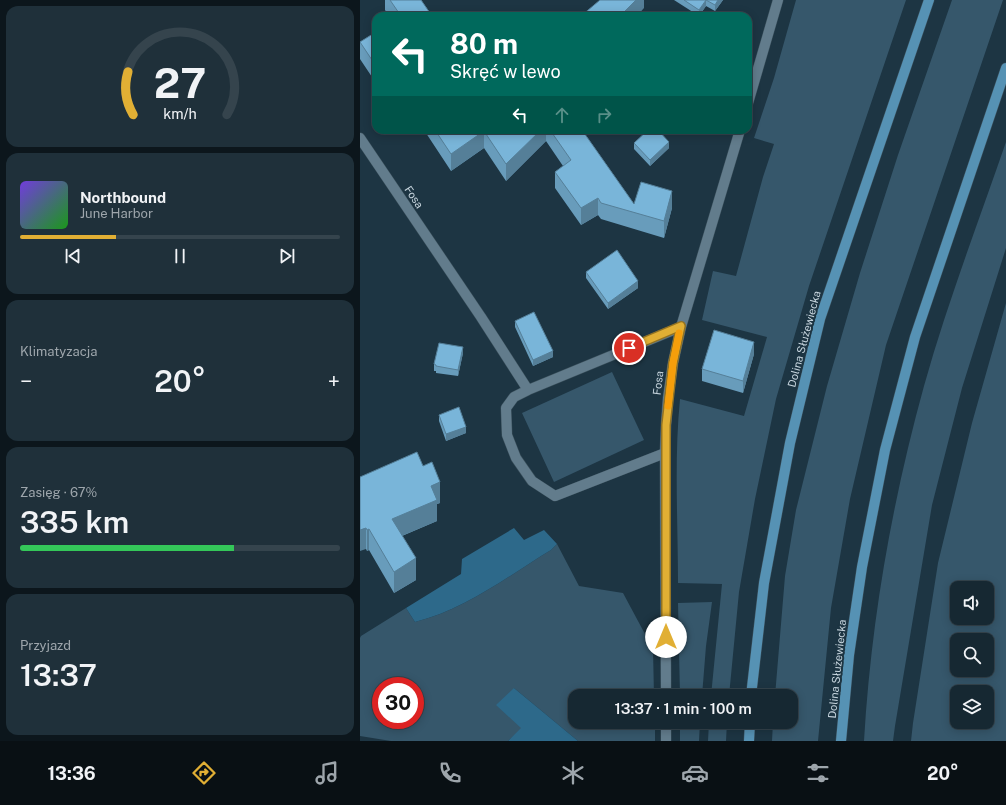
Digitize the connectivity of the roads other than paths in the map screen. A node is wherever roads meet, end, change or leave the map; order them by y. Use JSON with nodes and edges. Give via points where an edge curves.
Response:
{"nodes":[{"id":1,"x":778,"y":0,"type":"edge"},
{"id":2,"x":929,"y":0,"type":"edge"},
{"id":3,"x":1006,"y":68,"type":"edge"},
{"id":4,"x":752,"y":89,"type":"edge"},
{"id":5,"x":739,"y":134,"type":"edge"},
{"id":6,"x":360,"y":138,"type":"edge"},
{"id":7,"x":681,"y":326,"type":"junction"},
{"id":8,"x":528,"y":390,"type":"junction"},
{"id":9,"x":665,"y":453,"type":"junction"},
{"id":10,"x":666,"y":689,"type":"edge"},
{"id":11,"x":752,"y":689,"type":"edge"},
{"id":12,"x":666,"y":729,"type":"edge"},
{"id":13,"x":749,"y":729,"type":"edge"},
{"id":14,"x":666,"y":741,"type":"edge"},
{"id":15,"x":748,"y":741,"type":"edge"},
{"id":16,"x":841,"y":741,"type":"edge"}],
"edges":[{"from":1,"to":4,"type":"street"},
{"from":2,"to":11,"type":"main road","name":"Dolina Służewiecka","via":[[820,319],[790,443],[764,583]]},
{"from":3,"to":16,"type":"main road","name":"Dolina Służewiecka","via":[[915,337],[885,450],[860,582],[849,655]]},
{"from":5,"to":7,"type":"street","name":"Fosa"},
{"from":6,"to":8,"type":"street","name":"Fosa"},
{"from":7,"to":8,"type":"street"},
{"from":7,"to":9,"type":"street","name":"Fosa","via":[[668,398]]},
{"from":8,"to":9,"type":"street","via":[[514,397],[506,408],[507,435],[516,458],[532,481],[555,496]]},
{"from":9,"to":10,"type":"street","name":"Fosa"},
{"from":12,"to":14,"type":"street"},
{"from":13,"to":15,"type":"main road"}]}
